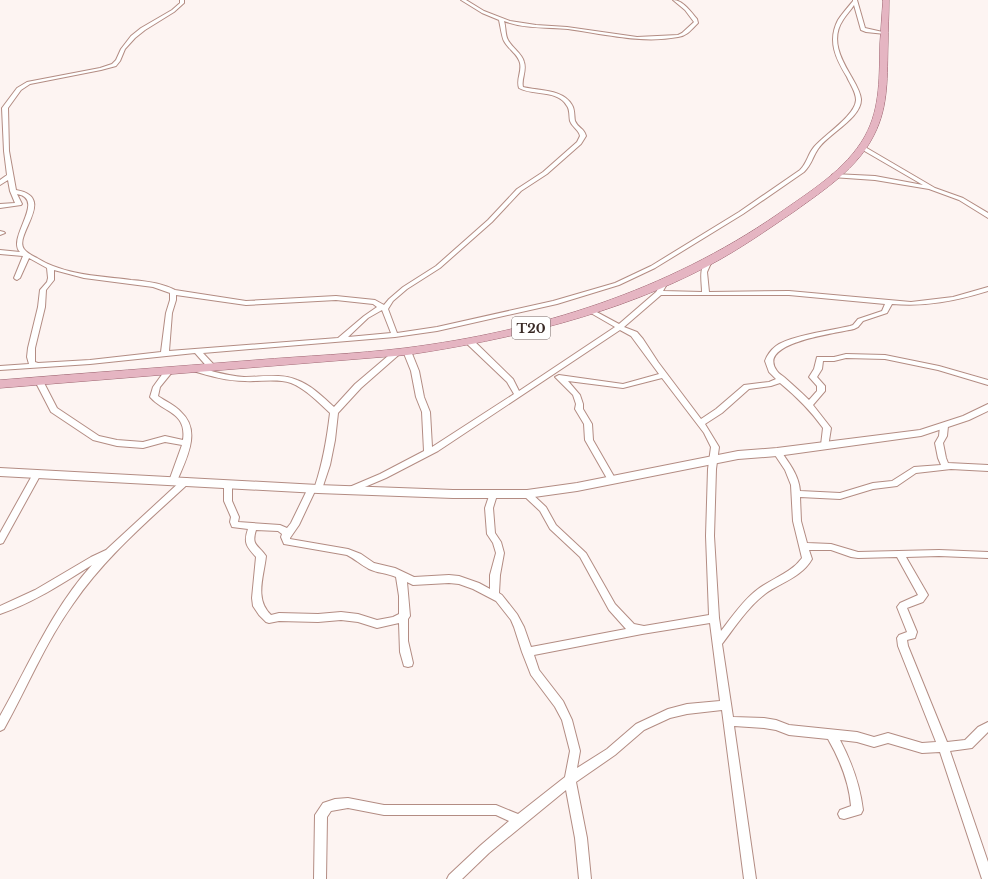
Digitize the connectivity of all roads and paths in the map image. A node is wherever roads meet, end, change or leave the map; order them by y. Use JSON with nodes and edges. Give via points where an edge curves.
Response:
{"nodes":[{"id":1,"x":182,"y":0,"type":"edge"},
{"id":2,"x":463,"y":0,"type":"edge"},
{"id":3,"x":675,"y":0,"type":"edge"},
{"id":4,"x":886,"y":0,"type":"edge"},
{"id":5,"x":855,"y":1,"type":"edge"},
{"id":6,"x":501,"y":20,"type":"junction"},
{"id":7,"x":885,"y":33,"type":"junction"},
{"id":8,"x":863,"y":148,"type":"junction"},
{"id":9,"x":10,"y":176,"type":"junction"},
{"id":10,"x":834,"y":176,"type":"junction"},
{"id":11,"x":0,"y":183,"type":"edge"},
{"id":12,"x":933,"y":189,"type":"junction"},
{"id":13,"x":13,"y":191,"type":"junction"},
{"id":14,"x":0,"y":206,"type":"edge"},
{"id":15,"x":988,"y":216,"type":"edge"},
{"id":16,"x":0,"y":252,"type":"edge"},
{"id":17,"x":27,"y":255,"type":"junction"},
{"id":18,"x":708,"y":263,"type":"junction"},
{"id":19,"x":50,"y":268,"type":"junction"},
{"id":20,"x":17,"y":278,"type":"dead end"},
{"id":21,"x":662,"y":288,"type":"junction"},
{"id":22,"x":988,"y":289,"type":"edge"},
{"id":23,"x":172,"y":292,"type":"junction"},
{"id":24,"x":706,"y":294,"type":"junction"},
{"id":25,"x":889,"y":303,"type":"junction"},
{"id":26,"x":384,"y":308,"type":"junction"},
{"id":27,"x":591,"y":311,"type":"junction"},
{"id":28,"x":620,"y":327,"type":"junction"},
{"id":29,"x":395,"y":335,"type":"junction"},
{"id":30,"x":340,"y":340,"type":"junction"},
{"id":31,"x":469,"y":342,"type":"junction"},
{"id":32,"x":197,"y":351,"type":"junction"},
{"id":33,"x":403,"y":352,"type":"junction"},
{"id":34,"x":165,"y":353,"type":"junction"},
{"id":35,"x":36,"y":366,"type":"junction"},
{"id":36,"x":0,"y":368,"type":"edge"},
{"id":37,"x":213,"y":368,"type":"junction"},
{"id":38,"x":196,"y":369,"type":"junction"},
{"id":39,"x":169,"y":371,"type":"junction"},
{"id":40,"x":556,"y":374,"type":"junction"},
{"id":41,"x":664,"y":375,"type":"junction"},
{"id":42,"x":782,"y":379,"type":"junction"},
{"id":43,"x":39,"y":381,"type":"junction"},
{"id":44,"x":988,"y":383,"type":"edge"},
{"id":45,"x":0,"y":384,"type":"edge"},
{"id":46,"x":518,"y":395,"type":"junction"},
{"id":47,"x":809,"y":406,"type":"junction"},
{"id":48,"x":988,"y":407,"type":"edge"},
{"id":49,"x":334,"y":412,"type":"junction"},
{"id":50,"x":700,"y":423,"type":"junction"},
{"id":51,"x":944,"y":426,"type":"junction"},
{"id":52,"x":186,"y":443,"type":"junction"},
{"id":53,"x":825,"y":445,"type":"junction"},
{"id":54,"x":428,"y":452,"type":"junction"},
{"id":55,"x":777,"y":452,"type":"junction"},
{"id":56,"x":714,"y":459,"type":"junction"},
{"id":57,"x":948,"y":467,"type":"junction"},
{"id":58,"x":988,"y":468,"type":"edge"},
{"id":59,"x":0,"y":472,"type":"edge"},
{"id":60,"x":37,"y":474,"type":"junction"},
{"id":61,"x":612,"y":480,"type":"junction"},
{"id":62,"x":173,"y":481,"type":"junction"},
{"id":63,"x":186,"y":481,"type":"junction"},
{"id":64,"x":228,"y":484,"type":"junction"},
{"id":65,"x":315,"y":489,"type":"junction"},
{"id":66,"x":350,"y":490,"type":"junction"},
{"id":67,"x":527,"y":494,"type":"junction"},
{"id":68,"x":796,"y":494,"type":"junction"},
{"id":69,"x":494,"y":495,"type":"junction"},
{"id":70,"x":253,"y":526,"type":"junction"},
{"id":71,"x":287,"y":534,"type":"junction"},
{"id":72,"x":0,"y":541,"type":"edge"},
{"id":73,"x":804,"y":546,"type":"junction"},
{"id":74,"x":110,"y":550,"type":"junction"},
{"id":75,"x":900,"y":555,"type":"junction"},
{"id":76,"x":988,"y":555,"type":"edge"},
{"id":77,"x":400,"y":574,"type":"junction"},
{"id":78,"x":494,"y":595,"type":"junction"},
{"id":79,"x":0,"y":610,"type":"edge"},
{"id":80,"x":405,"y":616,"type":"junction"},
{"id":81,"x":714,"y":618,"type":"junction"},
{"id":82,"x":644,"y":630,"type":"junction"},
{"id":83,"x":717,"y":644,"type":"junction"},
{"id":84,"x":527,"y":652,"type":"junction"},
{"id":85,"x":408,"y":663,"type":"dead end"},
{"id":86,"x":726,"y":705,"type":"junction"},
{"id":87,"x":729,"y":721,"type":"junction"},
{"id":88,"x":0,"y":726,"type":"edge"},
{"id":89,"x":988,"y":727,"type":"edge"},
{"id":90,"x":832,"y":735,"type":"junction"},
{"id":91,"x":943,"y":746,"type":"junction"},
{"id":92,"x":570,"y":780,"type":"junction"},
{"id":93,"x":844,"y":814,"type":"dead end"},
{"id":94,"x":519,"y":822,"type":"junction"},
{"id":95,"x":988,"y":878,"type":"edge"},
{"id":96,"x":320,"y":879,"type":"edge"},
{"id":97,"x":453,"y":879,"type":"edge"},
{"id":98,"x":585,"y":879,"type":"edge"},
{"id":99,"x":750,"y":879,"type":"edge"}],
"edges":[{"from":1,"to":9,"type":"street","via":[[173,11],[133,37],[114,65],[35,81],[19,89],[5,108]]},
{"from":2,"to":6,"type":"street"},
{"from":3,"to":6,"type":"street","via":[[696,22],[684,34],[671,37],[637,38]]},
{"from":4,"to":7,"type":"main road","number":"T20"},
{"from":5,"to":7,"type":"street","via":[[863,29]]},
{"from":5,"to":29,"type":"street","via":[[837,25],[834,42],[838,57],[854,86],[858,104],[850,116],[816,148],[808,165],[798,174],[741,213],[653,267],[617,284],[531,309]]},
{"from":6,"to":26,"type":"street","via":[[505,39],[522,63],[521,88],[541,91],[565,100],[570,106],[575,128],[582,131],[584,136],[545,173],[519,190],[490,221],[438,267],[390,300]]},
{"from":7,"to":8,"type":"main road","number":"T20","via":[[882,96],[875,126]]},
{"from":8,"to":10,"type":"main road","number":"T20"},
{"from":8,"to":12,"type":"street"},
{"from":9,"to":11,"type":"street"},
{"from":9,"to":13,"type":"street"},
{"from":10,"to":12,"type":"street","via":[[875,178]]},
{"from":10,"to":18,"type":"main road","number":"T20","via":[[758,233]]},
{"from":12,"to":15,"type":"street","via":[[961,199]]},
{"from":13,"to":14,"type":"street","via":[[19,204]]},
{"from":13,"to":17,"type":"street","via":[[29,198],[31,206],[20,241],[21,250]]},
{"from":16,"to":17,"type":"street"},
{"from":17,"to":19,"type":"street"},
{"from":17,"to":20,"type":"street"},
{"from":18,"to":21,"type":"main road","number":"T20"},
{"from":18,"to":24,"type":"street","via":[[704,272]]},
{"from":19,"to":23,"type":"street","via":[[154,285]]},
{"from":19,"to":35,"type":"street","via":[[52,281],[43,290],[44,298],[30,354],[32,363]]},
{"from":21,"to":24,"type":"street"},
{"from":21,"to":27,"type":"main road","number":"T20"},
{"from":21,"to":28,"type":"street"},
{"from":22,"to":25,"type":"street","via":[[937,302]]},
{"from":23,"to":26,"type":"street","via":[[246,303],[336,298],[375,302]]},
{"from":23,"to":34,"type":"street"},
{"from":24,"to":25,"type":"street","via":[[789,293]]},
{"from":25,"to":42,"type":"street","via":[[885,312],[860,320],[852,328],[792,341],[779,347],[772,353],[769,361],[773,372]]},
{"from":26,"to":29,"type":"street"},
{"from":26,"to":30,"type":"street","via":[[366,317]]},
{"from":27,"to":28,"type":"street"},
{"from":27,"to":31,"type":"main road","number":"T20","via":[[558,322]]},
{"from":28,"to":40,"type":"street"},
{"from":28,"to":41,"type":"street","via":[[634,334]]},
{"from":29,"to":30,"type":"street"},
{"from":30,"to":32,"type":"street"},
{"from":31,"to":33,"type":"main road","number":"T20"},
{"from":31,"to":46,"type":"street","via":[[510,381]]},
{"from":32,"to":34,"type":"street"},
{"from":32,"to":37,"type":"street"},
{"from":33,"to":37,"type":"main road","number":"T20"},
{"from":33,"to":49,"type":"street","via":[[358,386]]},
{"from":33,"to":54,"type":"street","via":[[414,371],[418,392],[426,412]]},
{"from":34,"to":35,"type":"street"},
{"from":35,"to":36,"type":"street"},
{"from":37,"to":38,"type":"main road","number":"T20"},
{"from":38,"to":39,"type":"main road","number":"T20"},
{"from":38,"to":49,"type":"street","via":[[216,376],[292,381],[307,388]]},
{"from":39,"to":43,"type":"main road","number":"T20"},
{"from":39,"to":52,"type":"street","via":[[155,389],[154,398],[178,414],[186,423]]},
{"from":40,"to":41,"type":"street","via":[[571,380],[623,386]]},
{"from":40,"to":46,"type":"street"},
{"from":40,"to":61,"type":"street","via":[[578,397],[579,410],[588,424],[589,440]]},
{"from":41,"to":50,"type":"street"},
{"from":42,"to":47,"type":"street"},
{"from":42,"to":50,"type":"street","via":[[770,384],[747,387],[719,411]]},
{"from":43,"to":45,"type":"main road","number":"T20"},
{"from":43,"to":52,"type":"street","via":[[54,410],[96,438],[143,445],[165,439]]},
{"from":44,"to":47,"type":"street","via":[[939,368],[885,357],[846,356],[820,359],[813,377],[821,386],[821,391]]},
{"from":46,"to":54,"type":"street"},
{"from":47,"to":53,"type":"street","via":[[827,428]]},
{"from":48,"to":51,"type":"street"},
{"from":49,"to":65,"type":"street","via":[[326,465]]},
{"from":50,"to":56,"type":"street","via":[[715,447]]},
{"from":51,"to":53,"type":"street","via":[[920,433]]},
{"from":51,"to":57,"type":"street","via":[[939,443],[940,455]]},
{"from":52,"to":62,"type":"street"},
{"from":53,"to":55,"type":"street"},
{"from":54,"to":66,"type":"street"},
{"from":55,"to":56,"type":"street"},
{"from":55,"to":68,"type":"street","via":[[789,469]]},
{"from":56,"to":61,"type":"street"},
{"from":56,"to":81,"type":"street","via":[[710,536]]},
{"from":57,"to":58,"type":"street"},
{"from":57,"to":68,"type":"street","via":[[914,470],[894,484],[873,486],[840,496]]},
{"from":59,"to":60,"type":"street"},
{"from":60,"to":62,"type":"street"},
{"from":60,"to":72,"type":"street"},
{"from":61,"to":67,"type":"street"},
{"from":62,"to":63,"type":"street"},
{"from":63,"to":64,"type":"street"},
{"from":63,"to":74,"type":"street"},
{"from":64,"to":65,"type":"street"},
{"from":64,"to":70,"type":"street","via":[[228,501],[235,517],[234,524]]},
{"from":65,"to":66,"type":"street"},
{"from":65,"to":71,"type":"street","via":[[295,525]]},
{"from":66,"to":69,"type":"street"},
{"from":67,"to":69,"type":"street"},
{"from":67,"to":82,"type":"street","via":[[543,509],[558,532],[583,555],[612,607],[631,628]]},
{"from":68,"to":73,"type":"street","via":[[798,521]]},
{"from":69,"to":78,"type":"street","via":[[490,508],[491,534],[500,553]]},
{"from":70,"to":71,"type":"street","via":[[280,528]]},
{"from":70,"to":80,"type":"street","via":[[250,546],[260,556],[261,563],[256,583],[256,600],[259,609],[269,619],[340,616],[377,624]]},
{"from":71,"to":77,"type":"street","via":[[286,542],[291,544],[348,552],[371,566]]},
{"from":73,"to":75,"type":"street","via":[[831,547],[858,555]]},
{"from":73,"to":83,"type":"street","via":[[806,562],[796,572],[761,592]]},
{"from":74,"to":79,"type":"street","via":[[62,580]]},
{"from":74,"to":88,"type":"street","via":[[79,587],[57,621]]},
{"from":75,"to":76,"type":"street"},
{"from":75,"to":91,"type":"street","via":[[924,595],[902,607],[912,632],[912,635],[902,640]]},
{"from":77,"to":78,"type":"street","via":[[413,581],[459,580]]},
{"from":77,"to":80,"type":"street","via":[[404,588]]},
{"from":78,"to":84,"type":"street","via":[[514,617]]},
{"from":80,"to":85,"type":"street","via":[[404,646]]},
{"from":81,"to":82,"type":"street"},
{"from":81,"to":83,"type":"street"},
{"from":82,"to":84,"type":"street"},
{"from":83,"to":86,"type":"street"},
{"from":84,"to":92,"type":"street","via":[[535,672],[559,704],[567,720],[575,751]]},
{"from":86,"to":87,"type":"street"},
{"from":86,"to":92,"type":"street","via":[[687,709],[653,720]]},
{"from":87,"to":90,"type":"street","via":[[764,723],[790,730]]},
{"from":87,"to":99,"type":"street"},
{"from":89,"to":91,"type":"street","via":[[968,745]]},
{"from":90,"to":91,"type":"street","via":[[857,737],[874,742],[888,738],[922,748]]},
{"from":90,"to":93,"type":"street","via":[[852,776],[856,797],[857,810]]},
{"from":91,"to":95,"type":"street"},
{"from":92,"to":94,"type":"street"},
{"from":92,"to":98,"type":"street"},
{"from":94,"to":96,"type":"street","via":[[496,810],[384,810],[348,803],[336,804],[327,807],[321,815]]},
{"from":94,"to":97,"type":"street"}]}
